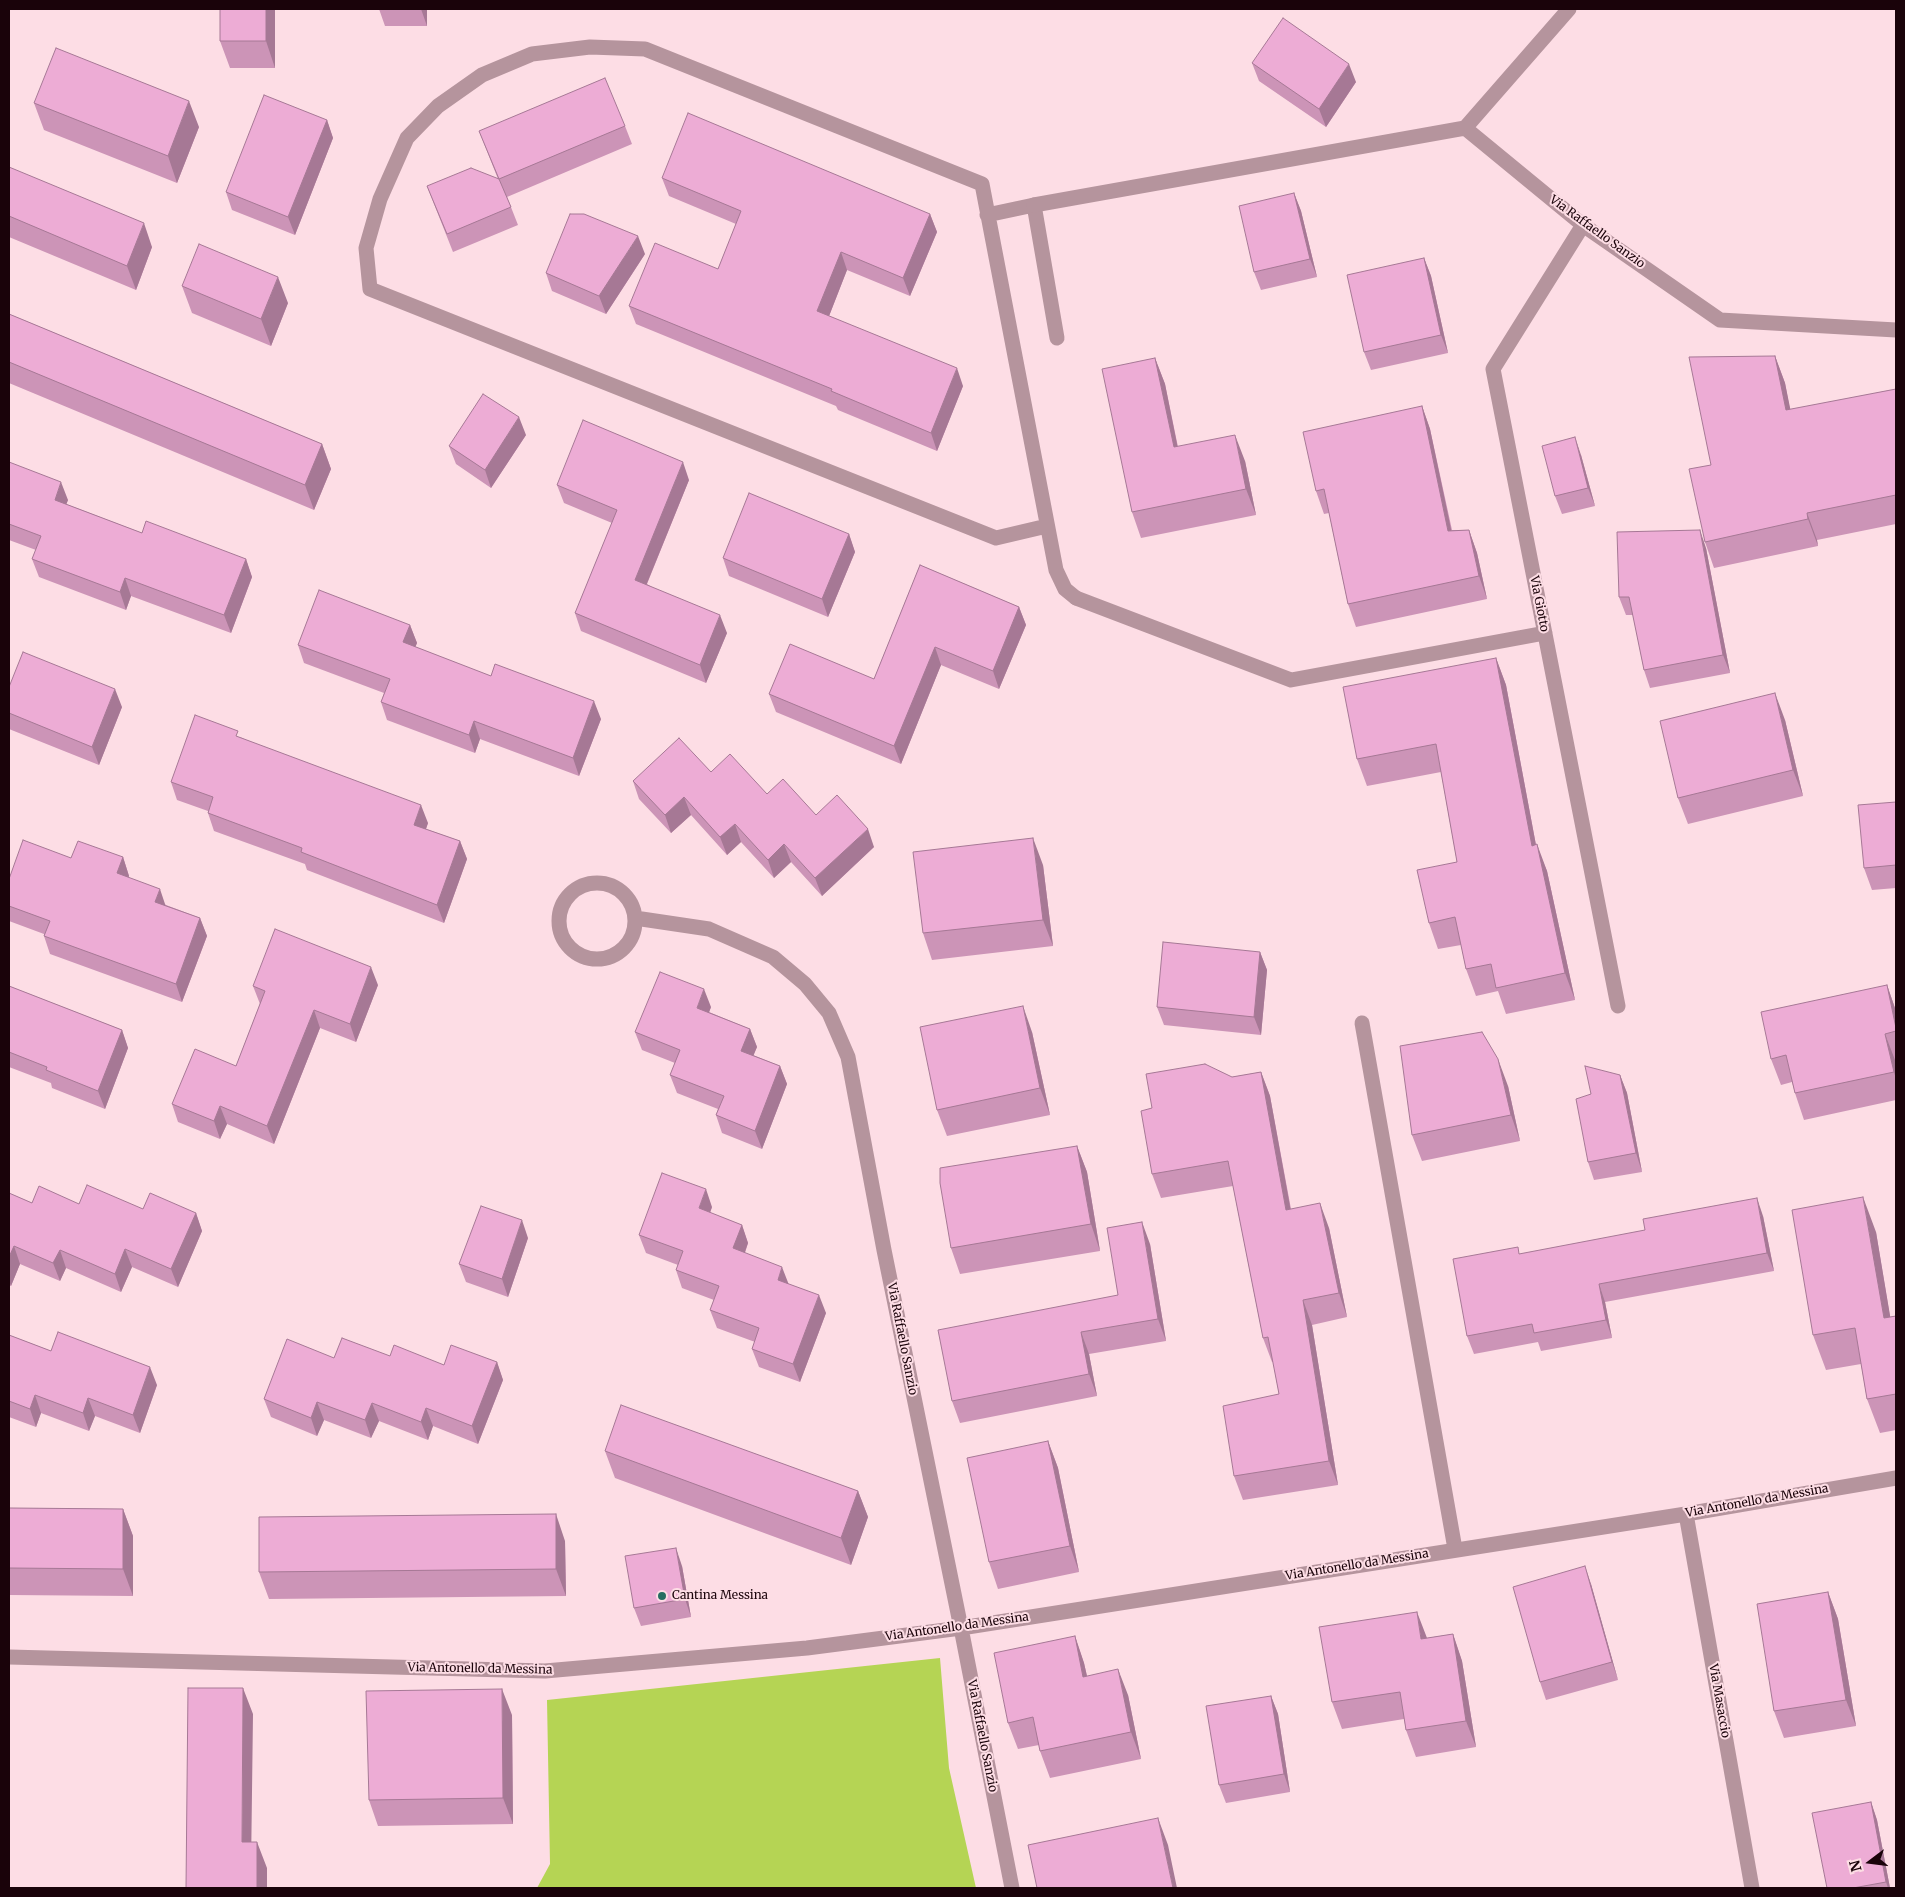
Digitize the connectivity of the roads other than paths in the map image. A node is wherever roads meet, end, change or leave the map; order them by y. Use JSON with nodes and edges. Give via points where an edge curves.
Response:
{"nodes":[{"id":1,"x":1570,"y":9,"type":"edge"},
{"id":2,"x":1465,"y":128,"type":"junction"},
{"id":3,"x":1034,"y":205,"type":"junction"},
{"id":4,"x":987,"y":215,"type":"junction"},
{"id":5,"x":1583,"y":225,"type":"junction"},
{"id":6,"x":1896,"y":330,"type":"edge"},
{"id":7,"x":1057,"y":338,"type":"dead end"},
{"id":8,"x":1047,"y":526,"type":"junction"},
{"id":9,"x":1545,"y":633,"type":"junction"},
{"id":10,"x":635,"y":918,"type":"junction"},
{"id":11,"x":1618,"y":1006,"type":"dead end"},
{"id":12,"x":1362,"y":1023,"type":"dead end"},
{"id":13,"x":1896,"y":1478,"type":"edge"},
{"id":14,"x":1686,"y":1514,"type":"junction"},
{"id":15,"x":1455,"y":1549,"type":"junction"},
{"id":16,"x":961,"y":1628,"type":"junction"},
{"id":17,"x":9,"y":1656,"type":"edge"},
{"id":18,"x":1012,"y":1888,"type":"edge"},
{"id":19,"x":1752,"y":1888,"type":"edge"}],
"edges":[{"from":1,"to":2,"type":"street"},
{"from":2,"to":3,"type":"street"},
{"from":2,"to":5,"type":"street","name":"Via Raffaello Sanzio"},
{"from":3,"to":4,"type":"street"},
{"from":3,"to":7,"type":"street"},
{"from":4,"to":8,"type":"street"},
{"from":4,"to":8,"type":"street","via":[[982,184],[645,49],[590,47],[532,54],[482,75],[438,106],[407,138],[380,199],[366,248],[370,289],[996,538]]},
{"from":5,"to":6,"type":"street","name":"Via Raffaello Sanzio","via":[[1720,320]]},
{"from":5,"to":9,"type":"street","name":"Via Giotto","via":[[1493,370]]},
{"from":8,"to":9,"type":"street","via":[[1056,570],[1065,590],[1076,598],[1291,680]]},
{"from":9,"to":11,"type":"street","name":"Via Giotto"},
{"from":10,"to":10,"type":"street","via":[[630,901],[618,889],[602,883],[585,884],[570,894],[561,908],[559,925],[564,941],[576,953],[592,959],[609,957],[624,949],[633,934]]},
{"from":10,"to":16,"type":"street","name":"Via Raffaello Sanzio","via":[[709,929],[773,956],[805,984],[829,1013],[848,1057]]},
{"from":12,"to":15,"type":"street"},
{"from":13,"to":14,"type":"street","name":"Via Antonello da Messina"},
{"from":14,"to":15,"type":"street","name":"Via Antonello da Messina"},
{"from":14,"to":19,"type":"street","name":"Via Masaccio"},
{"from":15,"to":16,"type":"street","name":"Via Antonello da Messina"},
{"from":16,"to":17,"type":"street","name":"Via Antonello da Messina","via":[[807,1648],[545,1671]]},
{"from":16,"to":18,"type":"street","name":"Via Raffaello Sanzio"}]}
